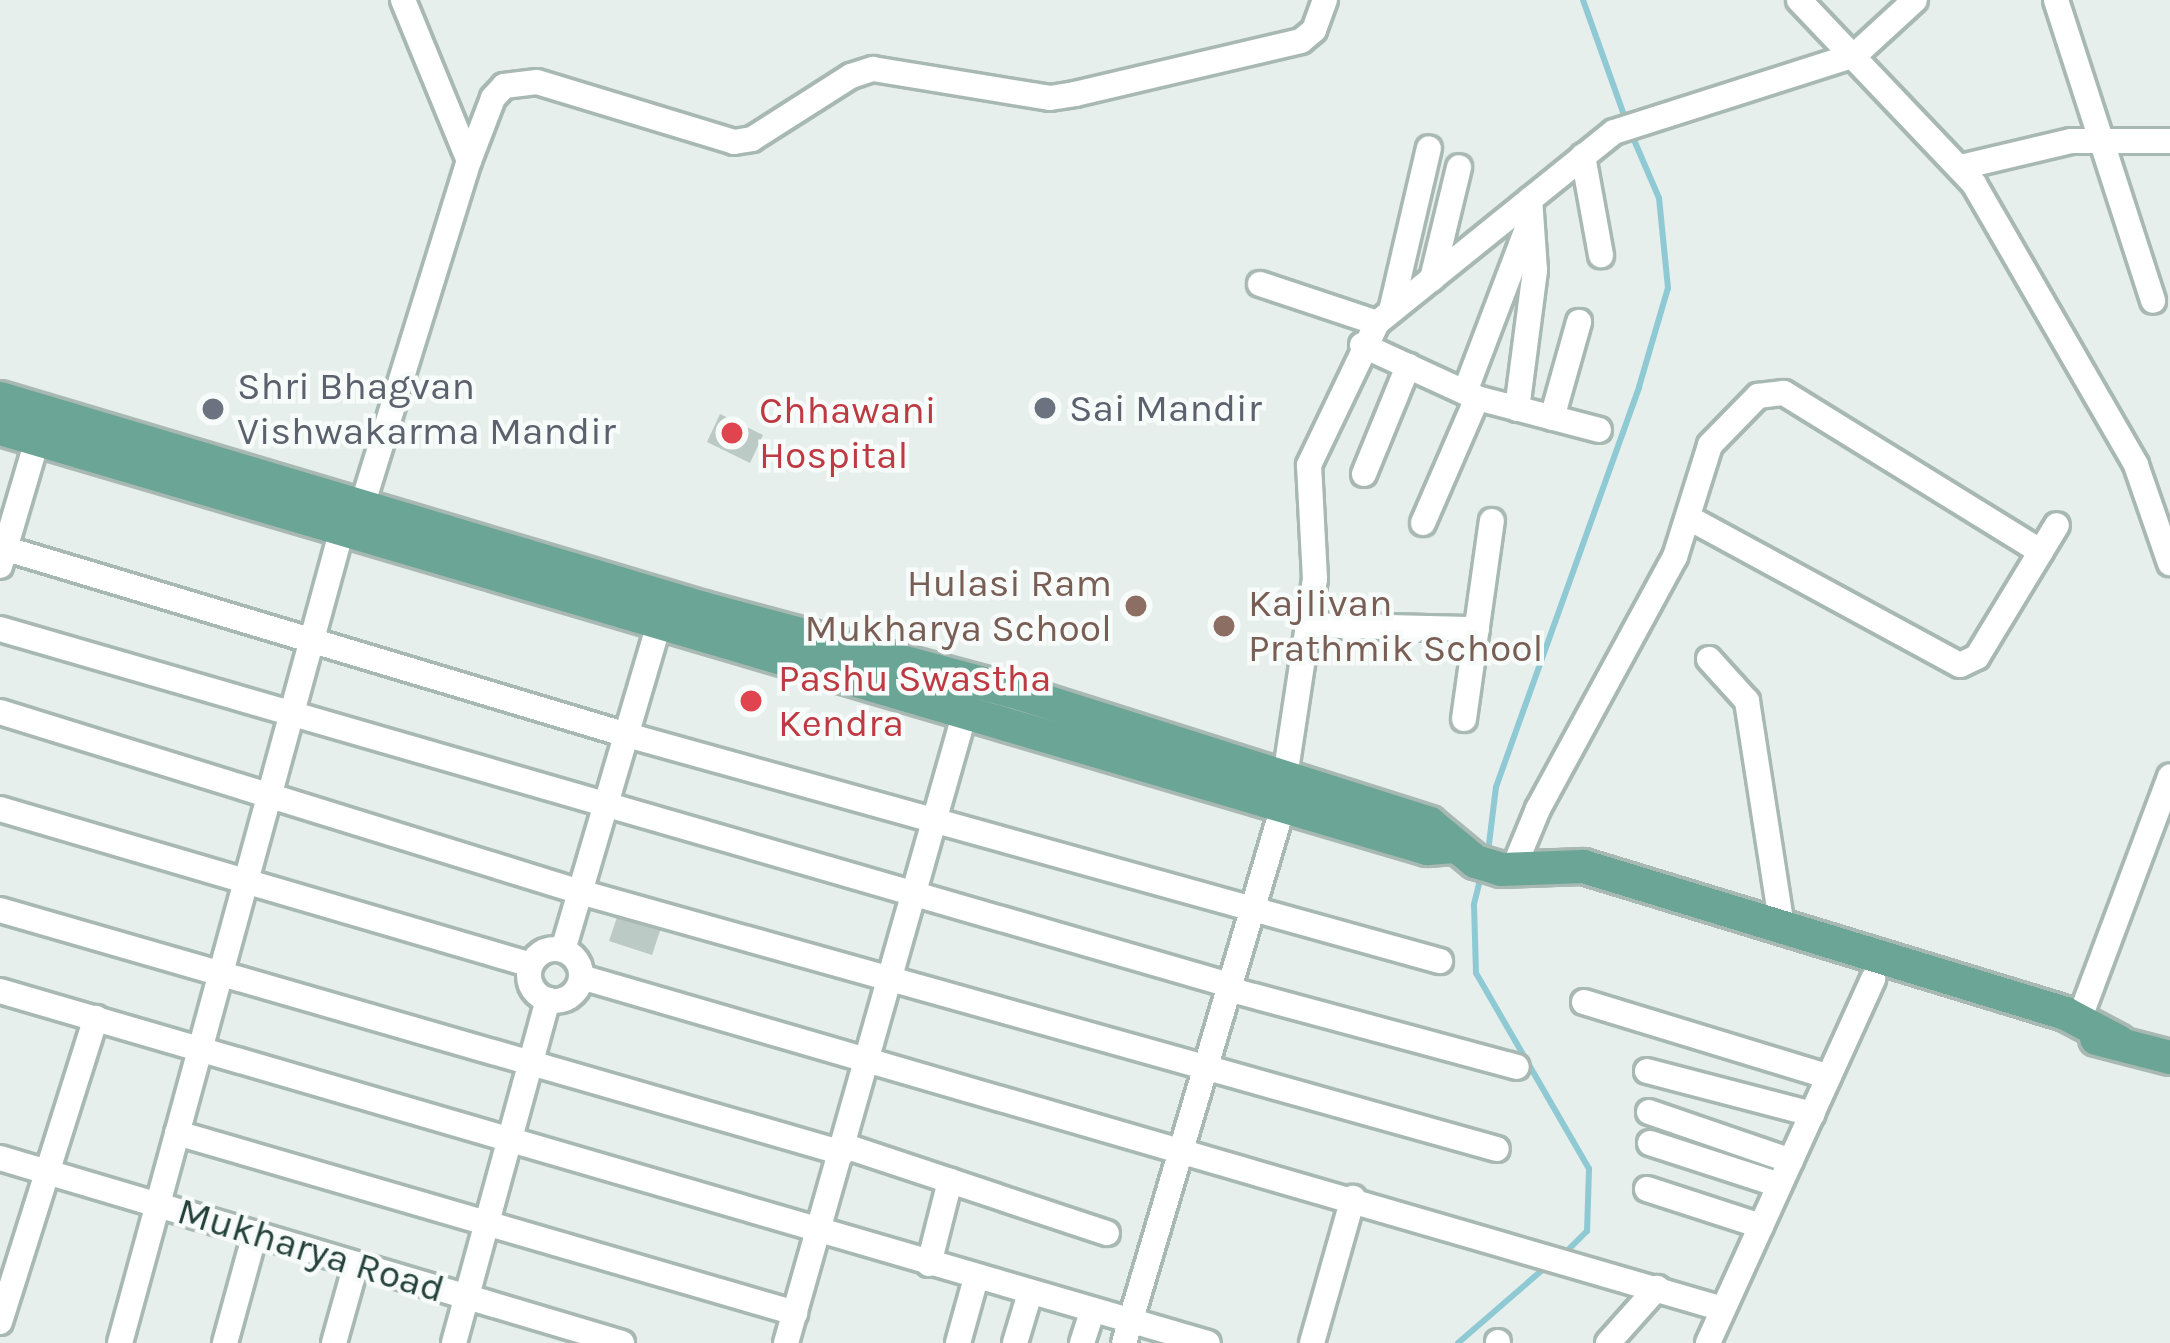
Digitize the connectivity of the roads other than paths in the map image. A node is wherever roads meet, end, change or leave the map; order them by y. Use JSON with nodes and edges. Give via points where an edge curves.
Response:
{"nodes":[{"id":1,"x":403,"y":0,"type":"edge"},
{"id":2,"x":1325,"y":0,"type":"edge"},
{"id":3,"x":1799,"y":0,"type":"edge"},
{"id":4,"x":1915,"y":0,"type":"edge"},
{"id":5,"x":2056,"y":0,"type":"edge"},
{"id":6,"x":1855,"y":55,"type":"junction"},
{"id":7,"x":2101,"y":140,"type":"junction"},
{"id":8,"x":2170,"y":141,"type":"edge"},
{"id":9,"x":1429,"y":148,"type":"dead end"},
{"id":10,"x":1583,"y":156,"type":"junction"},
{"id":11,"x":470,"y":161,"type":"junction"},
{"id":12,"x":1459,"y":167,"type":"dead end"},
{"id":13,"x":1961,"y":167,"type":"junction"},
{"id":14,"x":1531,"y":207,"type":"junction"},
{"id":15,"x":1600,"y":255,"type":"dead end"},
{"id":16,"x":1432,"y":279,"type":"junction"},
{"id":17,"x":1260,"y":284,"type":"dead end"},
{"id":18,"x":2152,"y":301,"type":"dead end"},
{"id":19,"x":1579,"y":322,"type":"dead end"},
{"id":20,"x":1377,"y":326,"type":"junction"},
{"id":21,"x":1408,"y":365,"type":"junction"},
{"id":22,"x":1471,"y":395,"type":"junction"},
{"id":23,"x":0,"y":398,"type":"edge"},
{"id":24,"x":1516,"y":409,"type":"junction"},
{"id":25,"x":1552,"y":418,"type":"junction"},
{"id":26,"x":0,"y":428,"type":"edge"},
{"id":27,"x":1598,"y":430,"type":"dead end"},
{"id":28,"x":37,"y":440,"type":"junction"},
{"id":29,"x":1364,"y":474,"type":"dead end"},
{"id":30,"x":1689,"y":518,"type":"junction"},
{"id":31,"x":352,"y":519,"type":"junction"},
{"id":32,"x":1492,"y":521,"type":"dead end"},
{"id":33,"x":1423,"y":523,"type":"dead end"},
{"id":34,"x":2057,"y":525,"type":"dead end"},
{"id":35,"x":2041,"y":552,"type":"junction"},
{"id":36,"x":2,"y":554,"type":"edge"},
{"id":37,"x":2170,"y":563,"type":"edge"},
{"id":38,"x":659,"y":624,"type":"junction"},
{"id":39,"x":1308,"y":625,"type":"junction"},
{"id":40,"x":0,"y":629,"type":"edge"},
{"id":41,"x":1477,"y":629,"type":"junction"},
{"id":42,"x":311,"y":642,"type":"junction"},
{"id":43,"x":1709,"y":659,"type":"dead end"},
{"id":44,"x":0,"y":712,"type":"edge"},
{"id":45,"x":292,"y":712,"type":"junction"},
{"id":46,"x":965,"y":712,"type":"junction"},
{"id":47,"x":1464,"y":719,"type":"dead end"},
{"id":48,"x":626,"y":735,"type":"junction"},
{"id":49,"x":2170,"y":776,"type":"edge"},
{"id":50,"x":1284,"y":790,"type":"junction"},
{"id":51,"x":270,"y":795,"type":"junction"},
{"id":52,"x":604,"y":808,"type":"junction"},
{"id":53,"x":0,"y":809,"type":"edge"},
{"id":54,"x":935,"y":823,"type":"junction"},
{"id":55,"x":1495,"y":862,"type":"junction"},
{"id":56,"x":247,"y":879,"type":"junction"},
{"id":57,"x":580,"y":892,"type":"junction"},
{"id":58,"x":915,"y":897,"type":"junction"},
{"id":59,"x":1252,"y":909,"type":"junction"},
{"id":60,"x":0,"y":910,"type":"edge"},
{"id":61,"x":1782,"y":926,"type":"junction"},
{"id":62,"x":562,"y":950,"type":"junction"},
{"id":63,"x":1439,"y":961,"type":"dead end"},
{"id":64,"x":531,"y":965,"type":"junction"},
{"id":65,"x":220,"y":975,"type":"junction"},
{"id":66,"x":581,"y":977,"type":"junction"},
{"id":67,"x":1874,"y":979,"type":"junction"},
{"id":68,"x":892,"y":980,"type":"junction"},
{"id":69,"x":1228,"y":987,"type":"junction"},
{"id":70,"x":1,"y":994,"type":"edge"},
{"id":71,"x":548,"y":1000,"type":"junction"},
{"id":72,"x":1584,"y":1002,"type":"dead end"},
{"id":73,"x":96,"y":1018,"type":"junction"},
{"id":74,"x":2079,"y":1020,"type":"junction"},
{"id":75,"x":2118,"y":1041,"type":"junction"},
{"id":76,"x":200,"y":1048,"type":"junction"},
{"id":77,"x":2170,"y":1057,"type":"edge"},
{"id":78,"x":870,"y":1060,"type":"junction"},
{"id":79,"x":530,"y":1066,"type":"junction"},
{"id":80,"x":1516,"y":1067,"type":"dead end"},
{"id":81,"x":1205,"y":1069,"type":"junction"},
{"id":82,"x":1647,"y":1071,"type":"dead end"},
{"id":83,"x":1829,"y":1077,"type":"junction"},
{"id":84,"x":1649,"y":1112,"type":"dead end"},
{"id":85,"x":1812,"y":1114,"type":"junction"},
{"id":86,"x":177,"y":1133,"type":"junction"},
{"id":87,"x":510,"y":1139,"type":"junction"},
{"id":88,"x":1650,"y":1143,"type":"dead end"},
{"id":89,"x":844,"y":1149,"type":"junction"},
{"id":90,"x":1181,"y":1149,"type":"junction"},
{"id":91,"x":1497,"y":1149,"type":"dead end"},
{"id":92,"x":0,"y":1158,"type":"edge"},
{"id":93,"x":1791,"y":1161,"type":"junction"},
{"id":94,"x":45,"y":1171,"type":"junction"},
{"id":95,"x":950,"y":1181,"type":"junction"},
{"id":96,"x":1779,"y":1185,"type":"junction"},
{"id":97,"x":1647,"y":1189,"type":"dead end"},
{"id":98,"x":1353,"y":1198,"type":"junction"},
{"id":99,"x":158,"y":1203,"type":"junction"},
{"id":100,"x":486,"y":1224,"type":"junction"},
{"id":101,"x":1761,"y":1226,"type":"junction"},
{"id":102,"x":819,"y":1231,"type":"junction"},
{"id":103,"x":255,"y":1233,"type":"junction"},
{"id":104,"x":1107,"y":1233,"type":"dead end"},
{"id":105,"x":356,"y":1264,"type":"junction"},
{"id":106,"x":929,"y":1264,"type":"junction"},
{"id":107,"x":976,"y":1277,"type":"junction"},
{"id":108,"x":1657,"y":1288,"type":"junction"},
{"id":109,"x":1030,"y":1293,"type":"junction"},
{"id":110,"x":466,"y":1298,"type":"junction"},
{"id":111,"x":1723,"y":1309,"type":"junction"},
{"id":112,"x":1092,"y":1312,"type":"junction"},
{"id":113,"x":795,"y":1313,"type":"junction"},
{"id":114,"x":0,"y":1322,"type":"edge"},
{"id":115,"x":1127,"y":1333,"type":"edge"},
{"id":116,"x":120,"y":1343,"type":"edge"},
{"id":117,"x":226,"y":1343,"type":"edge"},
{"id":118,"x":334,"y":1343,"type":"edge"},
{"id":119,"x":454,"y":1343,"type":"edge"},
{"id":120,"x":622,"y":1343,"type":"edge"},
{"id":121,"x":786,"y":1343,"type":"edge"},
{"id":122,"x":958,"y":1343,"type":"edge"},
{"id":123,"x":1016,"y":1343,"type":"edge"},
{"id":124,"x":1082,"y":1343,"type":"edge"},
{"id":125,"x":1208,"y":1343,"type":"edge"},
{"id":126,"x":1312,"y":1343,"type":"edge"},
{"id":127,"x":1608,"y":1343,"type":"edge"},
{"id":128,"x":1708,"y":1343,"type":"edge"}],
"edges":[{"from":1,"to":11,"type":"street"},
{"from":2,"to":11,"type":"street","via":[[1315,30],[1301,40],[1050,98],[873,69],[734,142],[520,81],[493,98]]},
{"from":3,"to":6,"type":"street"},
{"from":4,"to":6,"type":"street"},
{"from":5,"to":7,"type":"street"},
{"from":6,"to":10,"type":"street","via":[[1642,120]]},
{"from":6,"to":13,"type":"street"},
{"from":7,"to":8,"type":"street"},
{"from":7,"to":13,"type":"street"},
{"from":7,"to":18,"type":"street"},
{"from":9,"to":20,"type":"street"},
{"from":10,"to":14,"type":"street"},
{"from":10,"to":15,"type":"street"},
{"from":11,"to":31,"type":"street"},
{"from":12,"to":16,"type":"street"},
{"from":13,"to":37,"type":"street","via":[[2136,465]]},
{"from":14,"to":16,"type":"street"},
{"from":14,"to":22,"type":"street"},
{"from":14,"to":24,"type":"street","via":[[1535,270]]},
{"from":16,"to":20,"type":"street"},
{"from":17,"to":20,"type":"street"},
{"from":19,"to":25,"type":"street"},
{"from":20,"to":21,"type":"street"},
{"from":20,"to":39,"type":"street","via":[[1309,465],[1315,579]]},
{"from":21,"to":22,"type":"street"},
{"from":21,"to":29,"type":"street"},
{"from":22,"to":24,"type":"street"},
{"from":22,"to":33,"type":"street"},
{"from":23,"to":31,"type":"main road"},
{"from":24,"to":25,"type":"street"},
{"from":25,"to":27,"type":"street"},
{"from":26,"to":28,"type":"main road"},
{"from":28,"to":31,"type":"main road"},
{"from":28,"to":36,"type":"street"},
{"from":30,"to":35,"type":"street","via":[[1960,665],[1977,657]]},
{"from":30,"to":35,"type":"street","via":[[1717,434],[1776,390]]},
{"from":30,"to":55,"type":"street","via":[[1538,809]]},
{"from":31,"to":38,"type":"main road"},
{"from":31,"to":42,"type":"street"},
{"from":31,"to":50,"type":"main road","via":[[1023,694]]},
{"from":32,"to":41,"type":"street"},
{"from":34,"to":35,"type":"street"},
{"from":36,"to":42,"type":"street"},
{"from":38,"to":46,"type":"main road"},
{"from":38,"to":48,"type":"street"},
{"from":39,"to":41,"type":"street"},
{"from":39,"to":50,"type":"street"},
{"from":40,"to":45,"type":"street"},
{"from":41,"to":47,"type":"street"},
{"from":42,"to":45,"type":"street"},
{"from":42,"to":48,"type":"street"},
{"from":43,"to":61,"type":"street","via":[[1747,701]]},
{"from":44,"to":51,"type":"street"},
{"from":45,"to":51,"type":"street"},
{"from":45,"to":52,"type":"street"},
{"from":46,"to":50,"type":"main road"},
{"from":46,"to":54,"type":"street"},
{"from":48,"to":52,"type":"street"},
{"from":48,"to":54,"type":"street"},
{"from":49,"to":74,"type":"street"},
{"from":50,"to":55,"type":"main road","via":[[1435,850]]},
{"from":50,"to":59,"type":"street"},
{"from":51,"to":56,"type":"street"},
{"from":51,"to":57,"type":"street"},
{"from":52,"to":57,"type":"street"},
{"from":52,"to":58,"type":"street"},
{"from":53,"to":56,"type":"street"},
{"from":54,"to":58,"type":"street"},
{"from":54,"to":59,"type":"street"},
{"from":55,"to":61,"type":"main road","via":[[1583,866]]},
{"from":55,"to":67,"type":"main road"},
{"from":56,"to":64,"type":"street"},
{"from":56,"to":65,"type":"street"},
{"from":57,"to":62,"type":"street"},
{"from":57,"to":68,"type":"street"},
{"from":58,"to":68,"type":"street"},
{"from":58,"to":69,"type":"street"},
{"from":59,"to":63,"type":"street"},
{"from":59,"to":69,"type":"street"},
{"from":60,"to":65,"type":"street"},
{"from":61,"to":74,"type":"main road"},
{"from":62,"to":64,"type":"street","via":[[545,951]]},
{"from":62,"to":66,"type":"street","via":[[577,960]]},
{"from":64,"to":71,"type":"street","via":[[534,989]]},
{"from":65,"to":76,"type":"street"},
{"from":65,"to":79,"type":"street"},
{"from":66,"to":71,"type":"street","via":[[566,999]]},
{"from":66,"to":78,"type":"street"},
{"from":67,"to":75,"type":"main road","via":[[2070,1035]]},
{"from":67,"to":83,"type":"street"},
{"from":68,"to":78,"type":"street"},
{"from":68,"to":81,"type":"street"},
{"from":69,"to":80,"type":"street"},
{"from":69,"to":81,"type":"street"},
{"from":70,"to":73,"type":"street"},
{"from":71,"to":79,"type":"street"},
{"from":72,"to":83,"type":"street"},
{"from":73,"to":76,"type":"street"},
{"from":73,"to":94,"type":"street"},
{"from":74,"to":75,"type":"main road"},
{"from":75,"to":77,"type":"main road"},
{"from":76,"to":86,"type":"street"},
{"from":76,"to":87,"type":"street"},
{"from":78,"to":89,"type":"street"},
{"from":78,"to":90,"type":"street"},
{"from":79,"to":87,"type":"street"},
{"from":79,"to":89,"type":"street"},
{"from":81,"to":90,"type":"street"},
{"from":81,"to":91,"type":"street"},
{"from":82,"to":85,"type":"street"},
{"from":83,"to":85,"type":"street"},
{"from":84,"to":93,"type":"street"},
{"from":85,"to":93,"type":"street"},
{"from":86,"to":99,"type":"street"},
{"from":86,"to":100,"type":"street"},
{"from":87,"to":100,"type":"street"},
{"from":87,"to":102,"type":"street"},
{"from":88,"to":96,"type":"street"},
{"from":89,"to":95,"type":"street"},
{"from":89,"to":102,"type":"street"},
{"from":90,"to":98,"type":"street"},
{"from":90,"to":115,"type":"street"},
{"from":92,"to":94,"type":"street","name":"Mukharya Road"},
{"from":93,"to":96,"type":"street"},
{"from":94,"to":99,"type":"street","name":"Mukharya Road"},
{"from":94,"to":114,"type":"street"},
{"from":95,"to":104,"type":"street"},
{"from":95,"to":106,"type":"street"},
{"from":96,"to":101,"type":"street"},
{"from":97,"to":101,"type":"street"},
{"from":98,"to":108,"type":"street"},
{"from":98,"to":126,"type":"street"},
{"from":99,"to":103,"type":"street","name":"Mukharya Road"},
{"from":99,"to":116,"type":"street"},
{"from":100,"to":110,"type":"street"},
{"from":100,"to":113,"type":"street"},
{"from":101,"to":111,"type":"street"},
{"from":102,"to":106,"type":"street"},
{"from":102,"to":113,"type":"street"},
{"from":103,"to":105,"type":"street","name":"Mukharya Road"},
{"from":103,"to":117,"type":"street"},
{"from":105,"to":110,"type":"street","name":"Mukharya Road"},
{"from":105,"to":118,"type":"street"},
{"from":106,"to":107,"type":"street"},
{"from":107,"to":109,"type":"street"},
{"from":107,"to":122,"type":"street"},
{"from":108,"to":111,"type":"street"},
{"from":108,"to":127,"type":"street"},
{"from":109,"to":112,"type":"street"},
{"from":109,"to":123,"type":"street"},
{"from":110,"to":119,"type":"street"},
{"from":110,"to":120,"type":"street","name":"Mukharya Road"},
{"from":111,"to":128,"type":"street"},
{"from":112,"to":115,"type":"street"},
{"from":112,"to":124,"type":"street"},
{"from":113,"to":121,"type":"street"},
{"from":115,"to":125,"type":"street"}]}
